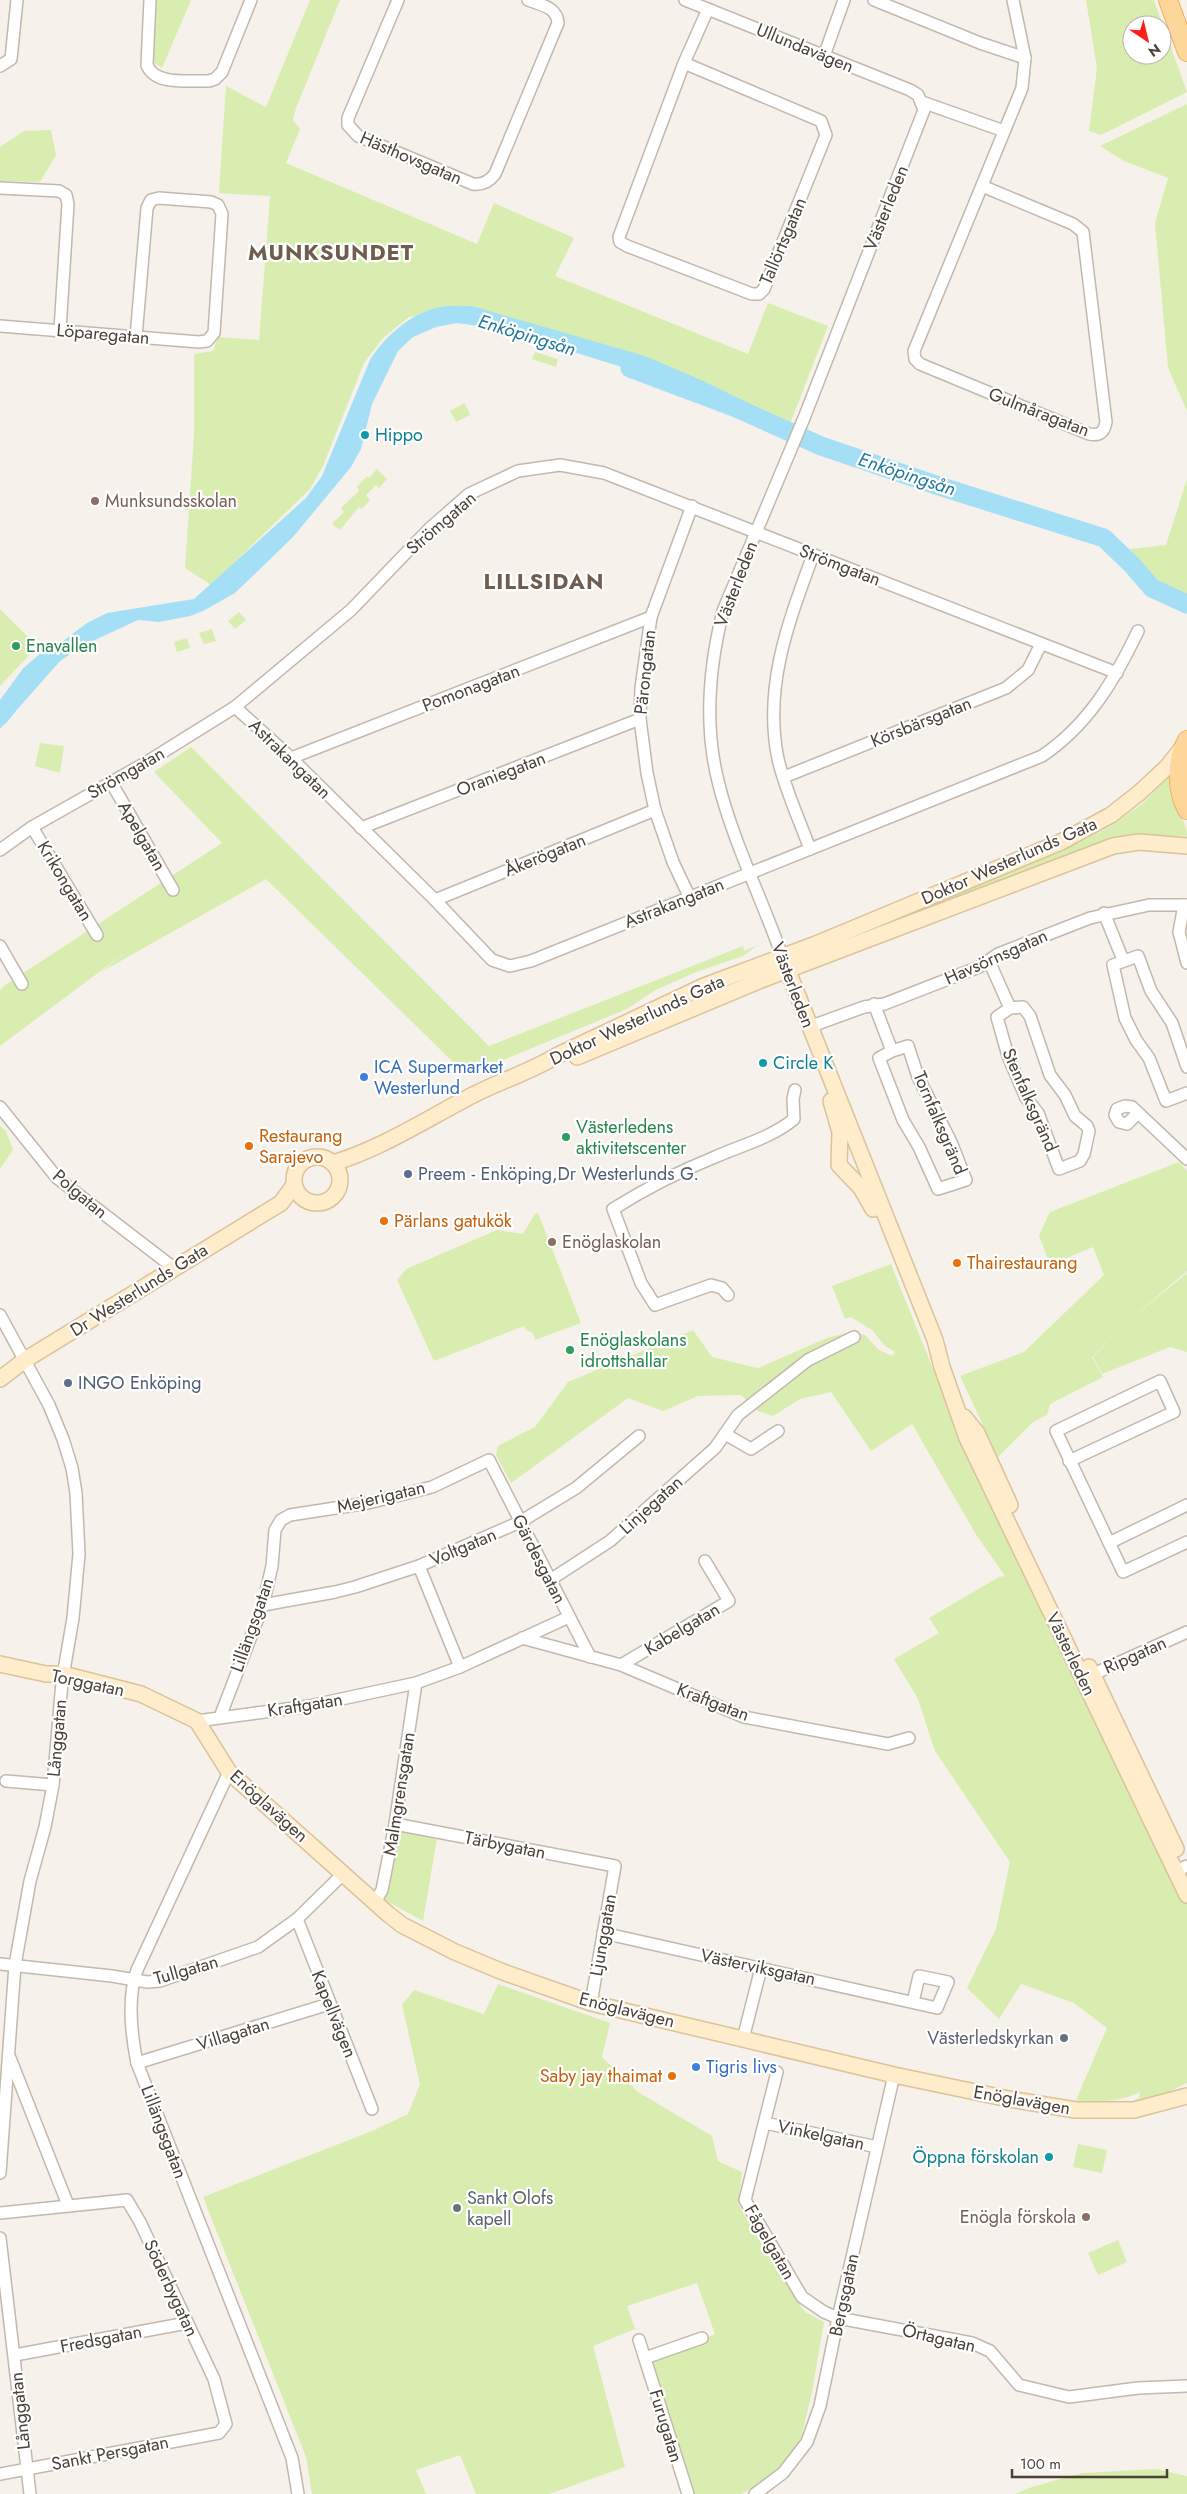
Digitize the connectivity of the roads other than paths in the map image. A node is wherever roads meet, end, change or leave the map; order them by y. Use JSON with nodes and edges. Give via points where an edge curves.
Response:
{"nodes":[{"id":1,"x":17,"y":0,"type":"edge"},
{"id":2,"x":150,"y":0,"type":"edge"},
{"id":3,"x":251,"y":0,"type":"edge"},
{"id":4,"x":398,"y":0,"type":"edge"},
{"id":5,"x":528,"y":0,"type":"edge"},
{"id":6,"x":685,"y":0,"type":"edge"},
{"id":7,"x":844,"y":0,"type":"edge"},
{"id":8,"x":874,"y":0,"type":"edge"},
{"id":9,"x":1013,"y":0,"type":"edge"},
{"id":10,"x":1168,"y":0,"type":"edge"},
{"id":11,"x":708,"y":10,"type":"junction"},
{"id":12,"x":1187,"y":52,"type":"edge"},
{"id":13,"x":824,"y":56,"type":"junction"},
{"id":14,"x":1025,"y":58,"type":"junction"},
{"id":15,"x":684,"y":63,"type":"junction"},
{"id":16,"x":0,"y":66,"type":"edge"},
{"id":17,"x":922,"y":102,"type":"junction"},
{"id":18,"x":1004,"y":131,"type":"junction"},
{"id":19,"x":982,"y":186,"type":"junction"},
{"id":20,"x":0,"y":188,"type":"edge"},
{"id":21,"x":0,"y":326,"type":"edge"},
{"id":22,"x":60,"y":330,"type":"junction"},
{"id":23,"x":136,"y":337,"type":"junction"},
{"id":24,"x":692,"y":506,"type":"junction"},
{"id":25,"x":755,"y":533,"type":"junction"},
{"id":26,"x":813,"y":554,"type":"junction"},
{"id":27,"x":651,"y":617,"type":"junction"},
{"id":28,"x":1138,"y":631,"type":"dead end"},
{"id":29,"x":1041,"y":644,"type":"junction"},
{"id":30,"x":1117,"y":673,"type":"junction"},
{"id":31,"x":235,"y":707,"type":"junction"},
{"id":32,"x":640,"y":719,"type":"junction"},
{"id":33,"x":1186,"y":742,"type":"edge"},
{"id":34,"x":292,"y":758,"type":"junction"},
{"id":35,"x":784,"y":777,"type":"junction"},
{"id":36,"x":111,"y":782,"type":"junction"},
{"id":37,"x":655,"y":810,"type":"junction"},
{"id":38,"x":1187,"y":810,"type":"edge"},
{"id":39,"x":32,"y":827,"type":"junction"},
{"id":40,"x":361,"y":828,"type":"junction"},
{"id":41,"x":1187,"y":846,"type":"edge"},
{"id":42,"x":810,"y":849,"type":"junction"},
{"id":43,"x":0,"y":850,"type":"edge"},
{"id":44,"x":751,"y":872,"type":"junction"},
{"id":45,"x":172,"y":890,"type":"dead end"},
{"id":46,"x":689,"y":896,"type":"junction"},
{"id":47,"x":435,"y":900,"type":"junction"},
{"id":48,"x":1186,"y":905,"type":"edge"},
{"id":49,"x":1104,"y":913,"type":"junction"},
{"id":50,"x":98,"y":935,"type":"dead end"},
{"id":51,"x":0,"y":946,"type":"edge"},
{"id":52,"x":1123,"y":960,"type":"junction"},
{"id":53,"x":989,"y":961,"type":"junction"},
{"id":54,"x":784,"y":963,"type":"junction"},
{"id":55,"x":1187,"y":963,"type":"edge"},
{"id":56,"x":22,"y":984,"type":"dead end"},
{"id":57,"x":874,"y":1004,"type":"junction"},
{"id":58,"x":1010,"y":1008,"type":"junction"},
{"id":59,"x":809,"y":1027,"type":"junction"},
{"id":60,"x":892,"y":1051,"type":"junction"},
{"id":61,"x":1187,"y":1067,"type":"edge"},
{"id":62,"x":828,"y":1077,"type":"junction"},
{"id":63,"x":795,"y":1090,"type":"dead end"},
{"id":64,"x":1187,"y":1093,"type":"edge"},
{"id":65,"x":0,"y":1107,"type":"edge"},
{"id":66,"x":1137,"y":1114,"type":"dead end"},
{"id":67,"x":1187,"y":1159,"type":"edge"},
{"id":68,"x":865,"y":1164,"type":"junction"},
{"id":69,"x":336,"y":1169,"type":"junction"},
{"id":70,"x":851,"y":1177,"type":"junction"},
{"id":71,"x":294,"y":1185,"type":"junction"},
{"id":72,"x":304,"y":1199,"type":"junction"},
{"id":73,"x":280,"y":1203,"type":"junction"},
{"id":74,"x":174,"y":1268,"type":"junction"},
{"id":75,"x":728,"y":1294,"type":"dead end"},
{"id":76,"x":0,"y":1315,"type":"edge"},
{"id":77,"x":854,"y":1337,"type":"dead end"},
{"id":78,"x":24,"y":1360,"type":"junction"},
{"id":79,"x":942,"y":1367,"type":"junction"},
{"id":80,"x":0,"y":1380,"type":"edge"},
{"id":81,"x":778,"y":1431,"type":"dead end"},
{"id":82,"x":725,"y":1434,"type":"junction"},
{"id":83,"x":639,"y":1436,"type":"dead end"},
{"id":84,"x":489,"y":1460,"type":"joint"},
{"id":85,"x":1070,"y":1461,"type":"junction"},
{"id":86,"x":1187,"y":1505,"type":"edge"},
{"id":87,"x":520,"y":1522,"type":"junction"},
{"id":88,"x":275,"y":1530,"type":"joint"},
{"id":89,"x":1187,"y":1542,"type":"edge"},
{"id":90,"x":1109,"y":1543,"type":"junction"},
{"id":91,"x":706,"y":1561,"type":"dead end"},
{"id":92,"x":419,"y":1566,"type":"junction"},
{"id":93,"x":550,"y":1580,"type":"junction"},
{"id":94,"x":263,"y":1605,"type":"junction"},
{"id":95,"x":569,"y":1617,"type":"junction"},
{"id":96,"x":1187,"y":1632,"type":"edge"},
{"id":97,"x":522,"y":1638,"type":"junction"},
{"id":98,"x":590,"y":1657,"type":"junction"},
{"id":99,"x":0,"y":1664,"type":"edge"},
{"id":100,"x":621,"y":1665,"type":"junction"},
{"id":101,"x":460,"y":1667,"type":"junction"},
{"id":102,"x":63,"y":1674,"type":"junction"},
{"id":103,"x":1088,"y":1676,"type":"junction"},
{"id":104,"x":416,"y":1683,"type":"junction"},
{"id":105,"x":220,"y":1717,"type":"junction"},
{"id":106,"x":197,"y":1721,"type":"junction"},
{"id":107,"x":909,"y":1738,"type":"dead end"},
{"id":108,"x":229,"y":1772,"type":"junction"},
{"id":109,"x":6,"y":1781,"type":"dead end"},
{"id":110,"x":53,"y":1785,"type":"junction"},
{"id":111,"x":395,"y":1824,"type":"junction"},
{"id":112,"x":615,"y":1866,"type":"joint"},
{"id":113,"x":1184,"y":1869,"type":"edge"},
{"id":114,"x":343,"y":1874,"type":"junction"},
{"id":115,"x":1187,"y":1894,"type":"edge"},
{"id":116,"x":376,"y":1902,"type":"junction"},
{"id":117,"x":297,"y":1919,"type":"junction"},
{"id":118,"x":603,"y":1933,"type":"junction"},
{"id":119,"x":0,"y":1964,"type":"edge"},
{"id":120,"x":15,"y":1965,"type":"junction"},
{"id":121,"x":761,"y":1968,"type":"junction"},
{"id":122,"x":133,"y":1980,"type":"junction"},
{"id":123,"x":914,"y":2002,"type":"dead end"},
{"id":124,"x":591,"y":2003,"type":"junction"},
{"id":125,"x":329,"y":2004,"type":"junction"},
{"id":126,"x":743,"y":2038,"type":"junction"},
{"id":127,"x":9,"y":2055,"type":"junction"},
{"id":128,"x":137,"y":2063,"type":"junction"},
{"id":129,"x":777,"y":2072,"type":"dead end"},
{"id":130,"x":894,"y":2075,"type":"junction"},
{"id":131,"x":1187,"y":2091,"type":"edge"},
{"id":132,"x":1180,"y":2098,"type":"edge"},
{"id":133,"x":372,"y":2109,"type":"dead end"},
{"id":134,"x":765,"y":2123,"type":"junction"},
{"id":135,"x":877,"y":2147,"type":"junction"},
{"id":136,"x":0,"y":2173,"type":"edge"},
{"id":137,"x":68,"y":2205,"type":"junction"},
{"id":138,"x":0,"y":2213,"type":"edge"},
{"id":139,"x":0,"y":2238,"type":"edge"},
{"id":140,"x":824,"y":2312,"type":"joint"},
{"id":141,"x":838,"y":2318,"type":"junction"},
{"id":142,"x":187,"y":2323,"type":"junction"},
{"id":143,"x":702,"y":2338,"type":"dead end"},
{"id":144,"x":639,"y":2340,"type":"dead end"},
{"id":145,"x":15,"y":2355,"type":"junction"},
{"id":146,"x":645,"y":2358,"type":"junction"},
{"id":147,"x":1187,"y":2386,"type":"edge"},
{"id":148,"x":219,"y":2432,"type":"joint"},
{"id":149,"x":27,"y":2469,"type":"junction"},
{"id":150,"x":0,"y":2474,"type":"edge"},
{"id":151,"x":30,"y":2494,"type":"edge"},
{"id":152,"x":298,"y":2494,"type":"edge"},
{"id":153,"x":688,"y":2494,"type":"edge"},
{"id":154,"x":755,"y":2494,"type":"edge"}],
"edges":[{"from":1,"to":16,"type":"street","via":[[11,58]]},
{"from":2,"to":3,"type":"street","via":[[149,71],[159,78],[208,81],[222,72]]},
{"from":4,"to":5,"type":"street","name":"Hästhovsgatan","via":[[348,118],[348,125],[358,136],[479,185],[495,174],[558,22],[553,10]]},
{"from":6,"to":11,"type":"street","name":"Ullundavägen"},
{"from":7,"to":13,"type":"street"},
{"from":8,"to":14,"type":"street"},
{"from":9,"to":14,"type":"street","name":"Gulmåragatan"},
{"from":10,"to":12,"type":"main road"},
{"from":11,"to":13,"type":"street","name":"Ullundavägen"},
{"from":11,"to":15,"type":"street","name":"Tallörtsgatan"},
{"from":13,"to":17,"type":"street","name":"Ullundavägen","via":[[910,90]]},
{"from":14,"to":18,"type":"street","name":"Gulmåragatan","via":[[1022,88]]},
{"from":15,"to":15,"type":"street","name":"Tallörtsgatan","via":[[620,232],[620,242],[759,294],[764,290],[826,135],[825,127],[821,121]]},
{"from":17,"to":18,"type":"street","name":"Ullundavägen"},
{"from":17,"to":25,"type":"street","name":"Västerleden","via":[[922,117],[804,418]]},
{"from":18,"to":19,"type":"street","name":"Gulmåragatan"},
{"from":19,"to":19,"type":"street","name":"Gulmåragatan","via":[[914,351],[915,359],[920,364],[1096,436],[1105,430],[1106,422],[1083,232],[1073,224]]},
{"from":20,"to":22,"type":"street","via":[[59,191],[66,195]]},
{"from":21,"to":22,"type":"street","name":"Löparegatan"},
{"from":22,"to":23,"type":"street","name":"Löparegatan"},
{"from":23,"to":23,"type":"street","name":"Löparegatan","via":[[207,341],[214,333],[222,214],[218,205],[159,198],[151,200]]},
{"from":24,"to":25,"type":"street","name":"Strömgatan"},
{"from":24,"to":27,"type":"street","name":"Pärongatan"},
{"from":24,"to":31,"type":"street","name":"Strömgatan","via":[[604,473],[560,465],[518,471],[468,494],[429,529],[351,610]]},
{"from":25,"to":26,"type":"street","name":"Strömgatan"},
{"from":25,"to":44,"type":"street","name":"Västerleden","via":[[723,612],[712,664],[709,714],[718,780]]},
{"from":26,"to":29,"type":"street","name":"Strömgatan"},
{"from":26,"to":35,"type":"street","via":[[788,625],[775,678],[775,738]]},
{"from":27,"to":32,"type":"street","name":"Pärongatan"},
{"from":27,"to":34,"type":"street","name":"Pomonagatan"},
{"from":28,"to":30,"type":"street","name":"Astrakangatan"},
{"from":29,"to":30,"type":"street","name":"Strömgatan"},
{"from":29,"to":35,"type":"street","name":"Körsbärsgatan","via":[[1028,670],[1006,688]]},
{"from":30,"to":42,"type":"street","name":"Astrakangatan","via":[[1102,698],[1075,730],[1042,756]]},
{"from":31,"to":34,"type":"street","name":"Astrakangatan"},
{"from":31,"to":36,"type":"street","name":"Strömgatan"},
{"from":32,"to":37,"type":"street","name":"Pärongatan"},
{"from":32,"to":40,"type":"street","name":"Oraniegatan"},
{"from":33,"to":38,"type":"main road","via":[[1179,787]]},
{"from":33,"to":54,"type":"street","name":"Doktor Westerlunds Gata","via":[[1167,767],[1111,815],[1061,842],[816,944]]},
{"from":34,"to":40,"type":"street","name":"Astrakangatan"},
{"from":35,"to":42,"type":"street"},
{"from":36,"to":39,"type":"street","name":"Strömgatan"},
{"from":36,"to":45,"type":"street","name":"Apelgatan"},
{"from":37,"to":46,"type":"street","name":"Pärongatan"},
{"from":37,"to":47,"type":"street","name":"Åkerögatan"},
{"from":39,"to":43,"type":"street","name":"Strömgatan"},
{"from":39,"to":50,"type":"street","name":"Krikongatan"},
{"from":40,"to":47,"type":"street","name":"Astrakangatan"},
{"from":41,"to":54,"type":"street","name":"Doktor Westerlunds Gata","via":[[1139,842],[1113,846]]},
{"from":42,"to":44,"type":"street","name":"Astrakangatan"},
{"from":44,"to":46,"type":"street","name":"Astrakangatan"},
{"from":44,"to":54,"type":"street","name":"Västerleden"},
{"from":46,"to":47,"type":"street","name":"Astrakangatan","via":[[531,961],[510,966],[492,960]]},
{"from":48,"to":49,"type":"street","name":"Havsörnsgatan","via":[[1149,905]]},
{"from":48,"to":55,"type":"street","via":[[1179,932]]},
{"from":49,"to":52,"type":"street"},
{"from":49,"to":53,"type":"street","name":"Havsörnsgatan","via":[[998,954]]},
{"from":51,"to":56,"type":"street"},
{"from":52,"to":61,"type":"street","via":[[1138,956],[1151,991],[1172,1023]]},
{"from":52,"to":64,"type":"street","via":[[1113,965],[1125,1018],[1149,1058],[1166,1101]]},
{"from":53,"to":57,"type":"street","name":"Havsörnsgatan","via":[[884,1004]]},
{"from":53,"to":58,"type":"street"},
{"from":54,"to":59,"type":"street","name":"Västerleden"},
{"from":54,"to":69,"type":"street","name":"Doktor Westerlunds Gata","via":[[704,986],[539,1067],[478,1092]]},
{"from":57,"to":59,"type":"street","name":"Havsörnsgatan"},
{"from":57,"to":60,"type":"street"},
{"from":58,"to":58,"type":"street","name":"Stenfalksgränd","via":[[997,1017],[1008,1056],[1026,1098],[1038,1113],[1059,1169],[1080,1161],[1089,1131],[1075,1116],[1050,1075],[1030,1016],[1023,1006]]},
{"from":59,"to":62,"type":"street","name":"Västerleden"},
{"from":60,"to":60,"type":"street","name":"Tornfalksgränd","via":[[879,1058],[903,1120],[938,1189],[966,1180],[918,1077],[908,1046]]},
{"from":62,"to":68,"type":"street","name":"Västerleden"},
{"from":62,"to":70,"type":"street","name":"Västerleden","via":[[830,1098],[840,1132],[839,1165]]},
{"from":63,"to":75,"type":"street","via":[[794,1119],[786,1126],[666,1178],[613,1208],[641,1283],[655,1305],[711,1285]]},
{"from":65,"to":74,"type":"street","name":"Polgatan","via":[[57,1178]]},
{"from":66,"to":67,"type":"street"},
{"from":68,"to":70,"type":"street","via":[[858,1176]]},
{"from":68,"to":79,"type":"street","name":"Västerleden","via":[[935,1340]]},
{"from":69,"to":71,"type":"street","name":"Dr Westerlunds Gata","via":[[324,1158],[308,1158],[298,1166]]},
{"from":69,"to":72,"type":"street","name":"Dr Westerlunds Gata","via":[[339,1187],[328,1200],[314,1203]]},
{"from":70,"to":79,"type":"street","name":"Västerleden","via":[[876,1214],[926,1344]]},
{"from":71,"to":72,"type":"street"},
{"from":71,"to":73,"type":"street","name":"Dr Westerlunds Gata"},
{"from":72,"to":73,"type":"street","name":"Dr Westerlunds Gata"},
{"from":73,"to":74,"type":"street","name":"Dr Westerlunds Gata"},
{"from":74,"to":78,"type":"street","name":"Dr Westerlunds Gata"},
{"from":76,"to":78,"type":"street","name":"Långgatan"},
{"from":77,"to":82,"type":"street","name":"Linjegatan","via":[[808,1360],[738,1415]]},
{"from":78,"to":80,"type":"street","name":"Dr Westerlunds Gata"},
{"from":78,"to":102,"type":"street","name":"Långgatan","via":[[63,1439],[76,1493],[80,1554]]},
{"from":79,"to":103,"type":"street","name":"Västerleden","via":[[959,1412],[977,1433]]},
{"from":81,"to":82,"type":"street","via":[[751,1449]]},
{"from":82,"to":93,"type":"street","name":"Linjegatan","via":[[715,1448],[610,1541]]},
{"from":83,"to":87,"type":"street","name":"Voltgatan","via":[[576,1488]]},
{"from":84,"to":87,"type":"street","name":"Gärdesgatan"},
{"from":84,"to":88,"type":"street","name":"Mejerigatan","via":[[432,1486],[368,1503],[285,1517]]},
{"from":85,"to":85,"type":"street","via":[[1056,1431],[1160,1381],[1174,1412]]},
{"from":85,"to":90,"type":"street"},
{"from":86,"to":90,"type":"street"},
{"from":87,"to":92,"type":"street","name":"Voltgatan"},
{"from":87,"to":93,"type":"street","name":"Gärdesgatan"},
{"from":88,"to":94,"type":"street","name":"Lillängsgatan","via":[[272,1566]]},
{"from":89,"to":90,"type":"street","via":[[1123,1572]]},
{"from":91,"to":100,"type":"street","name":"Kabelgatan","via":[[729,1600]]},
{"from":92,"to":94,"type":"street","name":"Voltgatan","via":[[335,1592]]},
{"from":92,"to":101,"type":"street"},
{"from":93,"to":95,"type":"street","name":"Gärdesgatan"},
{"from":94,"to":105,"type":"street","name":"Lillängsgatan"},
{"from":95,"to":97,"type":"street","name":"Kraftgatan"},
{"from":95,"to":98,"type":"street","name":"Gärdesgatan"},
{"from":96,"to":103,"type":"street","name":"Ripgatan"},
{"from":97,"to":98,"type":"street","name":"Kraftgatan"},
{"from":97,"to":101,"type":"street","name":"Kraftgatan"},
{"from":98,"to":100,"type":"street","name":"Kraftgatan"},
{"from":99,"to":102,"type":"street","name":"Torggatan","via":[[46,1674]]},
{"from":100,"to":107,"type":"street","name":"Kraftgatan","via":[[744,1717],[888,1744]]},
{"from":101,"to":104,"type":"street","name":"Kraftgatan"},
{"from":102,"to":106,"type":"street","name":"Torggatan","via":[[141,1694]]},
{"from":102,"to":110,"type":"street","name":"Långgatan"},
{"from":103,"to":113,"type":"street","name":"Västerleden"},
{"from":104,"to":105,"type":"street","name":"Kraftgatan","via":[[309,1706]]},
{"from":104,"to":111,"type":"street","name":"Malmgrensgatan"},
{"from":105,"to":106,"type":"street","name":"Kraftgatan"},
{"from":106,"to":108,"type":"street","name":"Enöglavägen"},
{"from":108,"to":114,"type":"street","name":"Enöglavägen"},
{"from":108,"to":122,"type":"street","name":"Lillängsgatan"},
{"from":109,"to":110,"type":"street"},
{"from":110,"to":120,"type":"street","name":"Långgatan","via":[[30,1881]]},
{"from":111,"to":112,"type":"street","name":"Tärbygatan"},
{"from":111,"to":116,"type":"street","name":"Malmgrensgatan","via":[[382,1890]]},
{"from":112,"to":118,"type":"street","name":"Ljunggatan"},
{"from":113,"to":115,"type":"street","name":"Västerleden"},
{"from":114,"to":116,"type":"street","name":"Enöglavägen"},
{"from":114,"to":117,"type":"street","name":"Tullgatan"},
{"from":116,"to":124,"type":"street","name":"Enöglavägen","via":[[402,1925],[455,1952]]},
{"from":117,"to":122,"type":"street","name":"Tullgatan","via":[[277,1935],[249,1950],[160,1981]]},
{"from":117,"to":125,"type":"street","name":"Kapellvägen"},
{"from":118,"to":121,"type":"street","name":"Västerviksgatan"},
{"from":118,"to":124,"type":"street","name":"Ljunggatan"},
{"from":119,"to":120,"type":"street","name":"Tullgatan"},
{"from":120,"to":122,"type":"street","name":"Tullgatan"},
{"from":120,"to":127,"type":"street","name":"Långgatan"},
{"from":121,"to":123,"type":"street","name":"Västerviksgatan"},
{"from":121,"to":126,"type":"street"},
{"from":122,"to":128,"type":"street","name":"Lillängsgatan","via":[[131,2020]]},
{"from":124,"to":126,"type":"street","name":"Enöglavägen"},
{"from":125,"to":128,"type":"street","name":"Villagatan"},
{"from":125,"to":133,"type":"street","name":"Kapellvägen"},
{"from":126,"to":130,"type":"street","name":"Enöglavägen"},
{"from":127,"to":136,"type":"street","name":"Långgatan"},
{"from":127,"to":137,"type":"street","name":"Långgatan"},
{"from":128,"to":152,"type":"street","name":"Lillängsgatan","via":[[292,2458]]},
{"from":129,"to":134,"type":"street","name":"Fågelgatan"},
{"from":130,"to":132,"type":"street","name":"Enöglavägen","via":[[1076,2110],[1134,2110]]},
{"from":130,"to":135,"type":"street","name":"Bergsgatan"},
{"from":131,"to":132,"type":"street","name":"Enöglavägen"},
{"from":134,"to":135,"type":"street","name":"Vinkelgatan"},
{"from":134,"to":140,"type":"street","name":"Fågelgatan","via":[[745,2200],[802,2297]]},
{"from":135,"to":141,"type":"street","name":"Bergsgatan"},
{"from":137,"to":138,"type":"street"},
{"from":137,"to":142,"type":"street","name":"Söderbygatan","via":[[127,2200]]},
{"from":139,"to":145,"type":"street","name":"Långgatan"},
{"from":140,"to":141,"type":"street","name":"Örtagatan"},
{"from":141,"to":147,"type":"street","name":"Örtagatan","via":[[972,2343],[990,2351],[1019,2385],[1069,2397],[1138,2388]]},
{"from":141,"to":154,"type":"street","name":"Bergsgatan","via":[[820,2406],[807,2442],[783,2473]]},
{"from":142,"to":145,"type":"street","name":"Fredsgatan"},
{"from":142,"to":148,"type":"street","name":"Söderbygatan","via":[[214,2379],[226,2421]]},
{"from":143,"to":146,"type":"street"},
{"from":144,"to":146,"type":"street","name":"Furugatan"},
{"from":145,"to":149,"type":"street","name":"Långgatan"},
{"from":146,"to":153,"type":"street","name":"Furugatan"},
{"from":148,"to":149,"type":"street","name":"Sankt Persgatan"},
{"from":149,"to":150,"type":"street","name":"Sankt Persgatan"},
{"from":149,"to":151,"type":"street","name":"Långgatan"}]}
